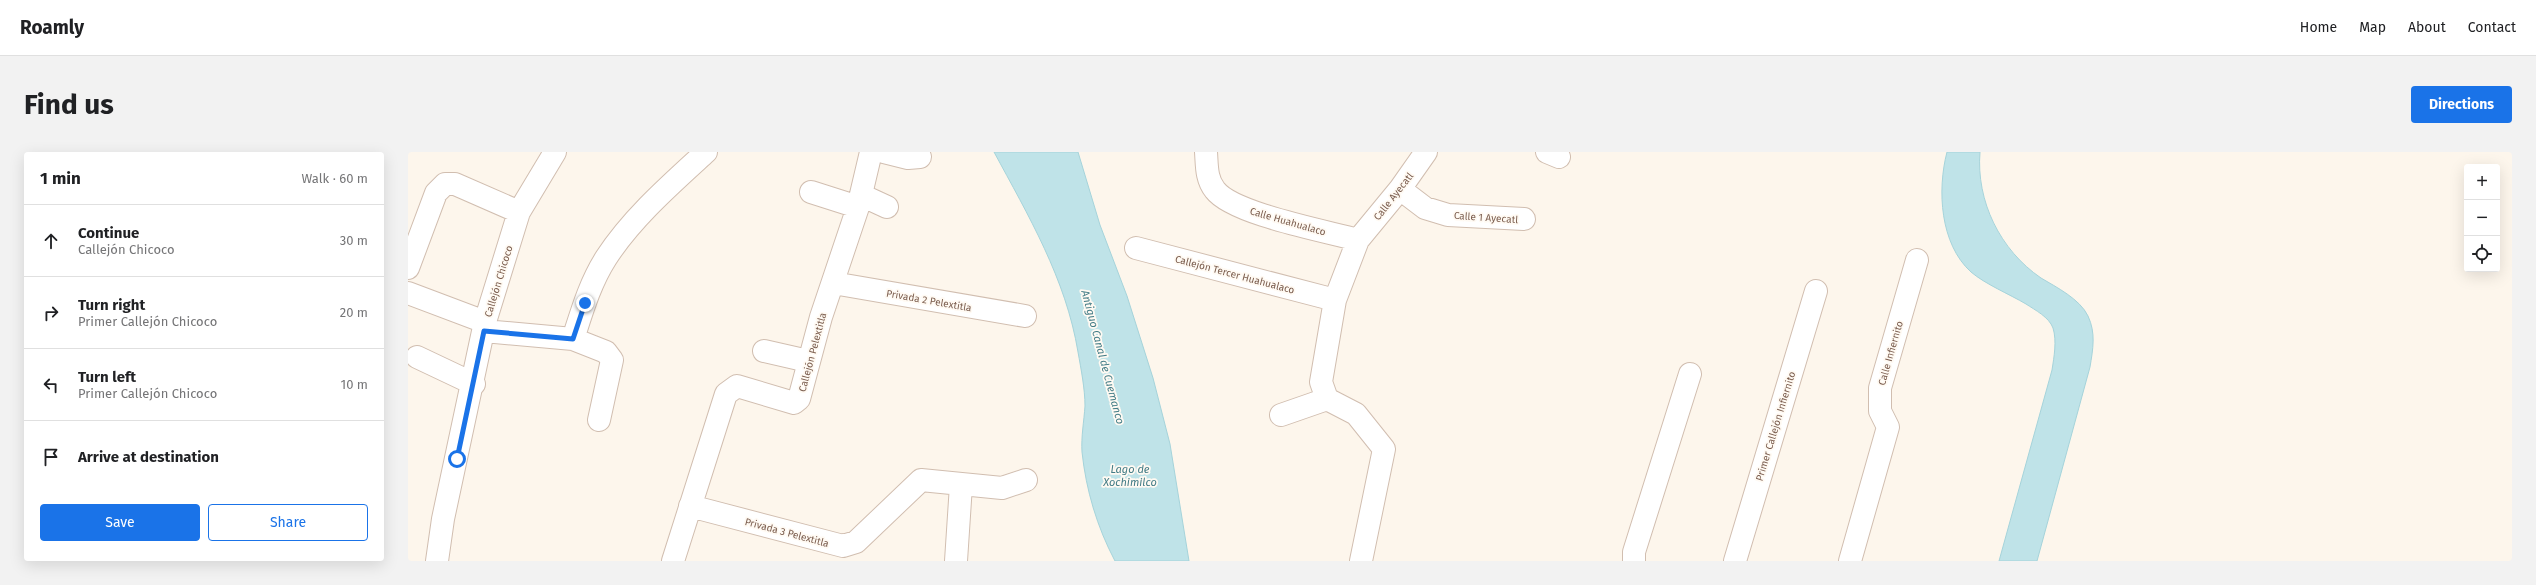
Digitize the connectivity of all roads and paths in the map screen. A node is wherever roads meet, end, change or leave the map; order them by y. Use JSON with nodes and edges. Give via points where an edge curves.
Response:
{"nodes":[{"id":1,"x":555,"y":152,"type":"edge"},
{"id":2,"x":706,"y":152,"type":"edge"},
{"id":3,"x":871,"y":152,"type":"edge"},
{"id":4,"x":884,"y":152,"type":"edge"},
{"id":5,"x":1206,"y":152,"type":"edge"},
{"id":6,"x":1426,"y":152,"type":"edge"},
{"id":7,"x":920,"y":157,"type":"dead end"},
{"id":8,"x":1400,"y":189,"type":"junction"},
{"id":9,"x":811,"y":192,"type":"dead end"},
{"id":10,"x":859,"y":201,"type":"junction"},
{"id":11,"x":887,"y":207,"type":"dead end"},
{"id":12,"x":519,"y":212,"type":"junction"},
{"id":13,"x":1524,"y":219,"type":"dead end"},
{"id":14,"x":1358,"y":240,"type":"junction"},
{"id":15,"x":1136,"y":248,"type":"dead end"},
{"id":16,"x":1917,"y":260,"type":"dead end"},
{"id":17,"x":408,"y":268,"type":"edge"},
{"id":18,"x":833,"y":283,"type":"junction"},
{"id":19,"x":1816,"y":292,"type":"dead end"},
{"id":20,"x":408,"y":293,"type":"edge"},
{"id":21,"x":1335,"y":300,"type":"junction"},
{"id":22,"x":1025,"y":316,"type":"dead end"},
{"id":23,"x":485,"y":326,"type":"junction"},
{"id":24,"x":573,"y":339,"type":"junction"},
{"id":25,"x":764,"y":351,"type":"dead end"},
{"id":26,"x":417,"y":357,"type":"dead end"},
{"id":27,"x":808,"y":361,"type":"junction"},
{"id":28,"x":1690,"y":374,"type":"dead end"},
{"id":29,"x":474,"y":384,"type":"junction"},
{"id":30,"x":1327,"y":399,"type":"junction"},
{"id":31,"x":1281,"y":415,"type":"dead end"},
{"id":32,"x":599,"y":420,"type":"dead end"},
{"id":33,"x":1026,"y":480,"type":"dead end"},
{"id":34,"x":961,"y":485,"type":"junction"},
{"id":35,"x":690,"y":506,"type":"junction"},
{"id":36,"x":437,"y":561,"type":"edge"},
{"id":37,"x":673,"y":561,"type":"edge"},
{"id":38,"x":956,"y":561,"type":"edge"},
{"id":39,"x":1361,"y":561,"type":"edge"},
{"id":40,"x":1634,"y":561,"type":"edge"},
{"id":41,"x":1735,"y":561,"type":"edge"},
{"id":42,"x":1850,"y":561,"type":"edge"}],
"edges":[{"from":1,"to":12,"type":"street","name":"Callejón Chicoco"},
{"from":2,"to":24,"type":"street","via":[[629,227],[606,258],[589,291]]},
{"from":3,"to":10,"type":"street","name":"Callejón Pelextitla"},
{"from":4,"to":7,"type":"street","via":[[908,158]]},
{"from":5,"to":14,"type":"street","name":"Calle Huahualaco","via":[[1209,180],[1216,191],[1227,200],[1251,211]]},
{"from":6,"to":8,"type":"street","name":"Calle Ayecatl"},
{"from":8,"to":13,"type":"street","name":"Calle 1 Ayecatl","via":[[1424,208],[1463,216]]},
{"from":8,"to":14,"type":"street","name":"Calle Ayecatl"},
{"from":9,"to":10,"type":"street"},
{"from":10,"to":11,"type":"street"},
{"from":10,"to":18,"type":"street","name":"Callejón Pelextitla"},
{"from":12,"to":17,"type":"street","via":[[455,184],[445,184],[436,193]]},
{"from":12,"to":23,"type":"street","name":"Callejón Chicoco"},
{"from":14,"to":21,"type":"street","name":"Calle Ayecatl"},
{"from":15,"to":21,"type":"street","name":"Callejón Tercer Huahualaco"},
{"from":16,"to":42,"type":"street","name":"Calle Infiernito","via":[[1880,388],[1880,411],[1888,427]]},
{"from":18,"to":22,"type":"street","name":"Privada 2 Pelextitla"},
{"from":18,"to":27,"type":"street","name":"Callejón Pelextitla"},
{"from":19,"to":41,"type":"street","name":"Primer Callejón Infiernito"},
{"from":20,"to":23,"type":"street"},
{"from":21,"to":30,"type":"street","name":"Calle Ayecatl","via":[[1321,382]]},
{"from":23,"to":24,"type":"street"},
{"from":23,"to":29,"type":"street","name":"Callejón Chicoco"},
{"from":24,"to":32,"type":"street","via":[[606,352],[612,360]]},
{"from":25,"to":27,"type":"street"},
{"from":26,"to":29,"type":"street"},
{"from":27,"to":35,"type":"street","name":"Callejón Pelextitla","via":[[799,399],[794,403],[737,386],[726,394]]},
{"from":28,"to":40,"type":"street","via":[[1634,552]]},
{"from":29,"to":36,"type":"street","name":"Callejón Chicoco","via":[[443,519]]},
{"from":30,"to":31,"type":"street"},
{"from":30,"to":39,"type":"street","via":[[1356,414],[1384,449]]},
{"from":33,"to":34,"type":"street","name":"Privada 3 Pelextitla","via":[[1002,488]]},
{"from":34,"to":35,"type":"street","name":"Privada 3 Pelextitla","via":[[940,480],[921,480],[856,542],[842,546]]},
{"from":34,"to":38,"type":"street"},
{"from":35,"to":37,"type":"street","name":"Callejón Pelextitla"}]}
